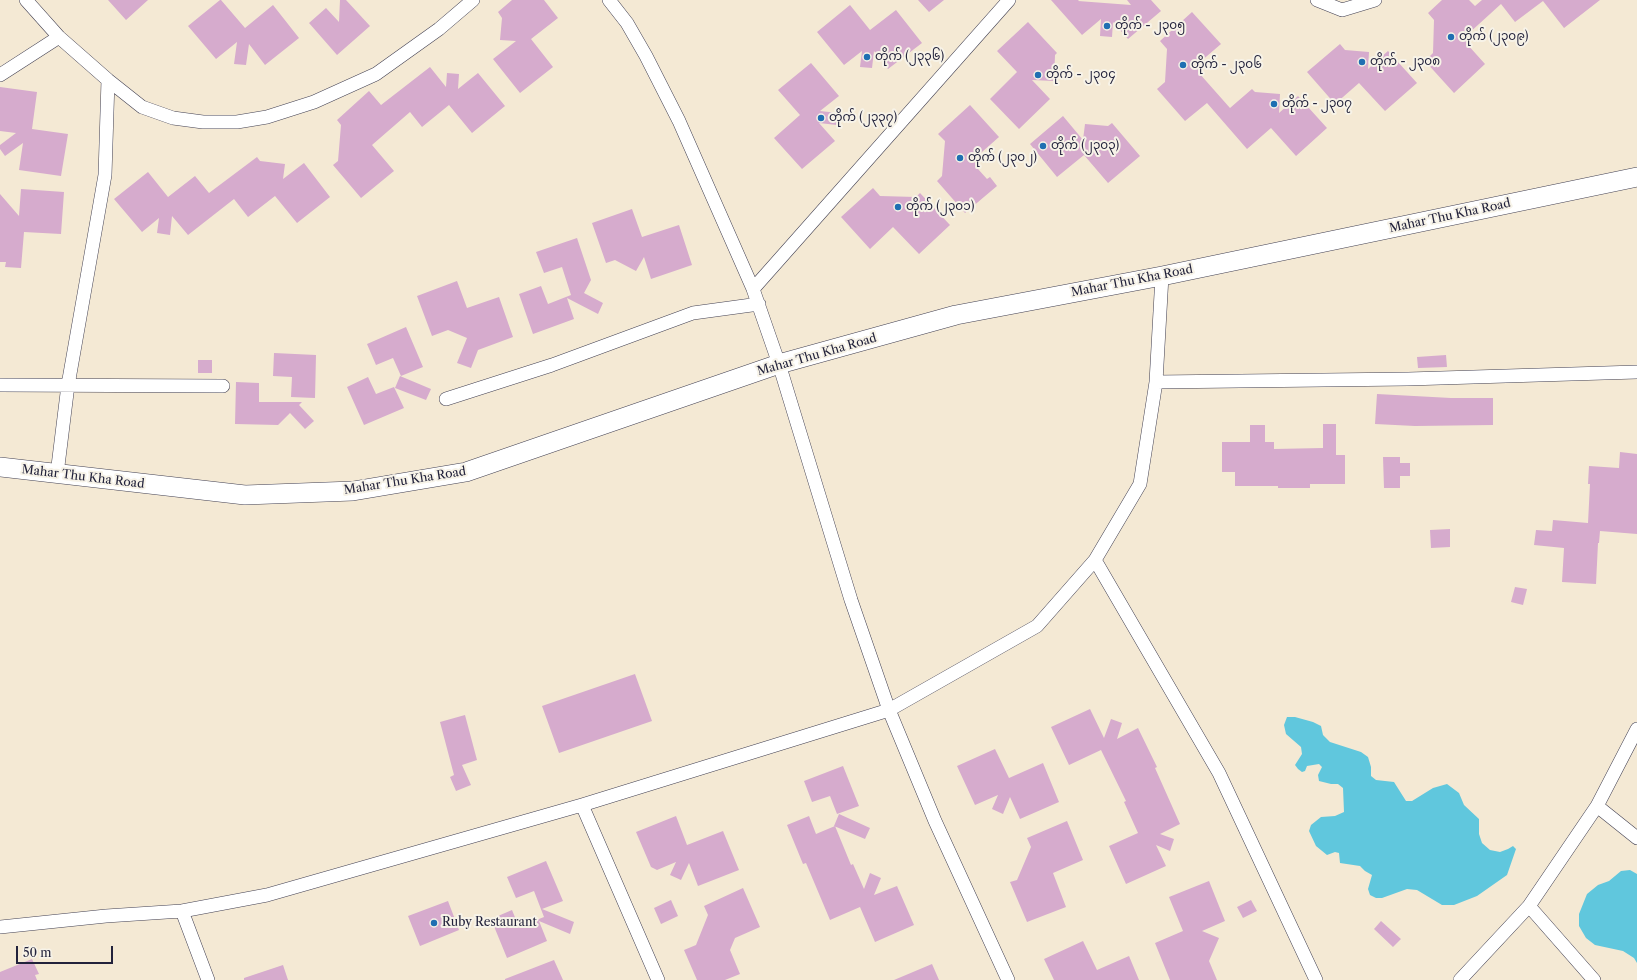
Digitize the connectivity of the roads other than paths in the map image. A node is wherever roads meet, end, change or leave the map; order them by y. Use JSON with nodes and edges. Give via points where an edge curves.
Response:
{"nodes":[{"id":1,"x":26,"y":0,"type":"edge"},
{"id":2,"x":473,"y":0,"type":"edge"},
{"id":3,"x":610,"y":0,"type":"edge"},
{"id":4,"x":1010,"y":0,"type":"edge"},
{"id":5,"x":1317,"y":0,"type":"edge"},
{"id":6,"x":1375,"y":0,"type":"edge"},
{"id":7,"x":59,"y":37,"type":"junction"},
{"id":8,"x":0,"y":75,"type":"edge"},
{"id":9,"x":108,"y":80,"type":"junction"},
{"id":10,"x":1637,"y":176,"type":"edge"},
{"id":11,"x":1162,"y":276,"type":"junction"},
{"id":12,"x":753,"y":289,"type":"junction"},
{"id":13,"x":758,"y":304,"type":"junction"},
{"id":14,"x":779,"y":364,"type":"junction"},
{"id":15,"x":1637,"y":372,"type":"edge"},
{"id":16,"x":1156,"y":382,"type":"junction"},
{"id":17,"x":0,"y":385,"type":"edge"},
{"id":18,"x":68,"y":385,"type":"junction"},
{"id":19,"x":223,"y":386,"type":"dead end"},
{"id":20,"x":446,"y":399,"type":"dead end"},
{"id":21,"x":0,"y":467,"type":"edge"},
{"id":22,"x":57,"y":474,"type":"junction"},
{"id":23,"x":1095,"y":560,"type":"junction"},
{"id":24,"x":889,"y":710,"type":"junction"},
{"id":25,"x":1637,"y":729,"type":"edge"},
{"id":26,"x":582,"y":805,"type":"junction"},
{"id":27,"x":1597,"y":806,"type":"junction"},
{"id":28,"x":1637,"y":838,"type":"edge"},
{"id":29,"x":1529,"y":906,"type":"junction"},
{"id":30,"x":182,"y":911,"type":"junction"},
{"id":31,"x":0,"y":927,"type":"edge"},
{"id":32,"x":208,"y":980,"type":"edge"},
{"id":33,"x":658,"y":980,"type":"edge"},
{"id":34,"x":1008,"y":980,"type":"edge"},
{"id":35,"x":1316,"y":980,"type":"edge"},
{"id":36,"x":1460,"y":980,"type":"edge"},
{"id":37,"x":1594,"y":980,"type":"edge"}],
"edges":[{"from":1,"to":7,"type":"street"},
{"from":2,"to":9,"type":"street","via":[[439,29],[376,74],[314,102],[267,117],[237,122],[203,122],[173,118],[142,107]]},
{"from":3,"to":12,"type":"street","via":[[646,56],[676,115]]},
{"from":4,"to":12,"type":"street"},
{"from":5,"to":6,"type":"street","via":[[1342,10]]},
{"from":7,"to":8,"type":"street"},
{"from":7,"to":9,"type":"street"},
{"from":9,"to":18,"type":"street","via":[[105,175]]},
{"from":10,"to":11,"type":"main road","name":"Mahar Thu Kha Road"},
{"from":11,"to":14,"type":"main road","name":"Mahar Thu Kha Road","via":[[956,315]]},
{"from":11,"to":16,"type":"street"},
{"from":12,"to":13,"type":"street"},
{"from":13,"to":14,"type":"street"},
{"from":13,"to":20,"type":"street","via":[[693,313],[552,365]]},
{"from":14,"to":22,"type":"main road","name":"Mahar Thu Kha Road","via":[[466,472],[353,491],[245,495]]},
{"from":14,"to":24,"type":"street","via":[[851,600]]},
{"from":15,"to":16,"type":"street","via":[[1400,379]]},
{"from":16,"to":23,"type":"street","via":[[1140,484]]},
{"from":17,"to":18,"type":"street"},
{"from":18,"to":19,"type":"street"},
{"from":18,"to":22,"type":"street"},
{"from":21,"to":22,"type":"main road","name":"Mahar Thu Kha Road"},
{"from":23,"to":24,"type":"street","via":[[1037,626]]},
{"from":23,"to":35,"type":"street","via":[[1219,772]]},
{"from":24,"to":26,"type":"street"},
{"from":24,"to":34,"type":"street","via":[[935,821]]},
{"from":25,"to":27,"type":"street"},
{"from":26,"to":30,"type":"street","via":[[267,895]]},
{"from":26,"to":33,"type":"street"},
{"from":27,"to":28,"type":"street"},
{"from":27,"to":29,"type":"street"},
{"from":29,"to":36,"type":"street"},
{"from":29,"to":37,"type":"street"},
{"from":30,"to":31,"type":"street"},
{"from":30,"to":32,"type":"street"}]}
